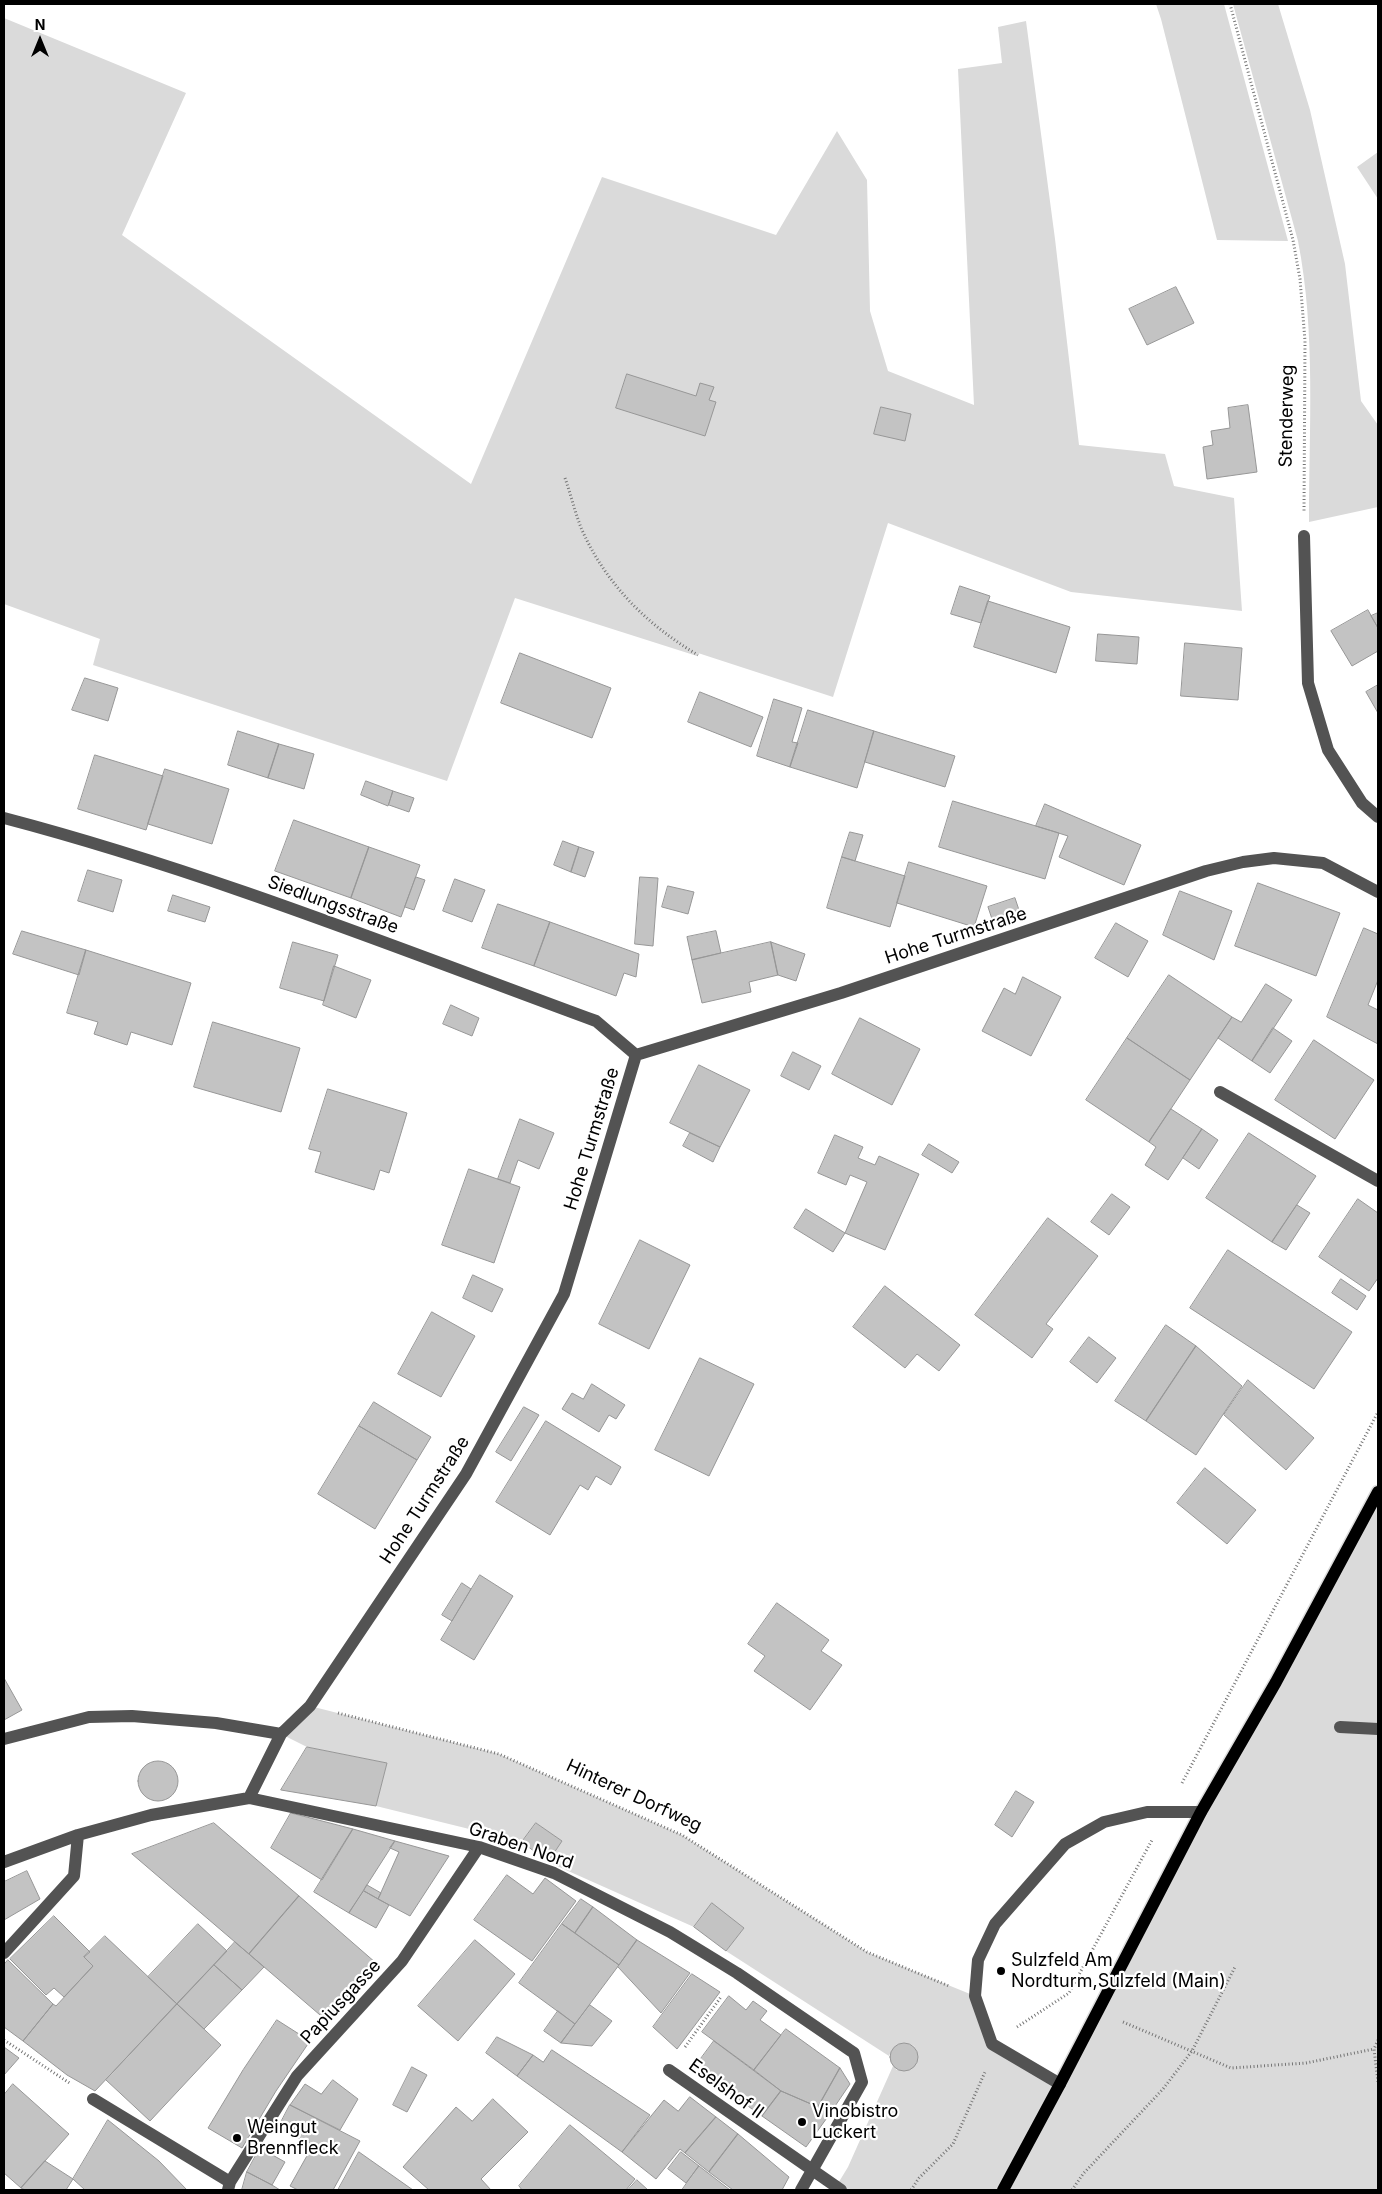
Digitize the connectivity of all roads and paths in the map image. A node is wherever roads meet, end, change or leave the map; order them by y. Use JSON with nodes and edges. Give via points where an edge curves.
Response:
{"nodes":[{"id":1,"x":1230,"y":4,"type":"edge"},
{"id":2,"x":565,"y":478,"type":"dead end"},
{"id":3,"x":1304,"y":536,"type":"joint"},
{"id":4,"x":698,"y":655,"type":"dead end"},
{"id":5,"x":1378,"y":817,"type":"edge"},
{"id":6,"x":4,"y":818,"type":"edge"},
{"id":7,"x":1378,"y":892,"type":"edge"},
{"id":8,"x":636,"y":1055,"type":"junction"},
{"id":9,"x":1220,"y":1092,"type":"dead end"},
{"id":10,"x":1378,"y":1181,"type":"edge"},
{"id":11,"x":1378,"y":1412,"type":"edge"},
{"id":12,"x":1378,"y":1492,"type":"edge"},
{"id":13,"x":310,"y":1706,"type":"junction"},
{"id":14,"x":1340,"y":1727,"type":"dead end"},
{"id":15,"x":1378,"y":1729,"type":"edge"},
{"id":16,"x":281,"y":1734,"type":"junction"},
{"id":17,"x":4,"y":1739,"type":"edge"},
{"id":18,"x":249,"y":1798,"type":"junction"},
{"id":19,"x":1167,"y":1812,"type":"junction"},
{"id":20,"x":1201,"y":1812,"type":"junction"},
{"id":21,"x":78,"y":1835,"type":"junction"},
{"id":22,"x":479,"y":1847,"type":"junction"},
{"id":23,"x":4,"y":1862,"type":"edge"},
{"id":24,"x":4,"y":1953,"type":"edge"},
{"id":25,"x":1235,"y":1967,"type":"dead end"},
{"id":26,"x":737,"y":1973,"type":"junction"},
{"id":27,"x":975,"y":1996,"type":"junction"},
{"id":28,"x":1097,"y":2011,"type":"junction"},
{"id":29,"x":4,"y":2040,"type":"edge"},
{"id":30,"x":1378,"y":2040,"type":"edge"},
{"id":31,"x":992,"y":2044,"type":"junction"},
{"id":32,"x":1374,"y":2050,"type":"junction"},
{"id":33,"x":1192,"y":2052,"type":"junction"},
{"id":34,"x":669,"y":2070,"type":"joint"},
{"id":35,"x":1378,"y":2082,"type":"edge"},
{"id":36,"x":1060,"y":2084,"type":"junction"},
{"id":37,"x":93,"y":2099,"type":"joint"},
{"id":38,"x":811,"y":2171,"type":"junction"},
{"id":39,"x":229,"y":2186,"type":"edge"},
{"id":40,"x":801,"y":2190,"type":"edge"},
{"id":41,"x":841,"y":2190,"type":"edge"},
{"id":42,"x":911,"y":2190,"type":"edge"},
{"id":43,"x":1002,"y":2190,"type":"edge"},
{"id":44,"x":1072,"y":2190,"type":"edge"}],
"edges":[{"from":1,"to":3,"type":"path","name":"Stenderweg","via":[[1293,240],[1300,278],[1305,341]]},
{"from":2,"to":4,"type":"path","via":[[582,530],[629,602],[648,620]]},
{"from":3,"to":5,"type":"street","via":[[1308,683],[1328,750],[1362,803]]},
{"from":6,"to":8,"type":"street","name":"Siedlungsstraße","via":[[66,834],[237,888],[596,1021]]},
{"from":7,"to":8,"type":"street","name":"Hohe Turmstraße","via":[[1323,864],[1274,858],[1243,862],[1206,871],[841,993]]},
{"from":8,"to":13,"type":"street","name":"Hohe Turmstraße","via":[[564,1294],[466,1474]]},
{"from":9,"to":10,"type":"street"},
{"from":11,"to":19,"type":"path"},
{"from":12,"to":20,"type":"main road","via":[[1276,1682]]},
{"from":13,"to":16,"type":"street","name":"Hohe Turmstraße"},
{"from":13,"to":27,"type":"path","name":"Hinterer Dorfweg","via":[[500,1754],[682,1835],[867,1952]]},
{"from":14,"to":15,"type":"street"},
{"from":16,"to":17,"type":"street","via":[[216,1723],[132,1716],[89,1717]]},
{"from":16,"to":18,"type":"street","name":"Hohe Turmstraße"},
{"from":18,"to":21,"type":"street","name":"Graben Nord","via":[[151,1814]]},
{"from":18,"to":22,"type":"street","name":"Graben Nord"},
{"from":19,"to":20,"type":"street"},
{"from":19,"to":27,"type":"street","via":[[1147,1812],[1104,1822],[1065,1844],[995,1924],[978,1960]]},
{"from":19,"to":31,"type":"path","via":[[1069,1993]]},
{"from":20,"to":28,"type":"main road"},
{"from":21,"to":23,"type":"street","name":"Graben Nord"},
{"from":21,"to":24,"type":"street","via":[[74,1876]]},
{"from":22,"to":26,"type":"street","name":"Graben Nord","via":[[554,1873],[670,1932]]},
{"from":22,"to":39,"type":"street","name":"Papiusgasse","via":[[402,1961],[297,2076]]},
{"from":25,"to":33,"type":"path"},
{"from":26,"to":34,"type":"path","name":"Eselshof II"},
{"from":26,"to":38,"type":"street","name":"Graben Nord","via":[[854,2053],[862,2082]]},
{"from":27,"to":31,"type":"street"},
{"from":28,"to":33,"type":"path"},
{"from":28,"to":36,"type":"main road"},
{"from":29,"to":37,"type":"path"},
{"from":30,"to":32,"type":"path"},
{"from":31,"to":36,"type":"street"},
{"from":31,"to":42,"type":"path","via":[[983,2079],[953,2144]]},
{"from":32,"to":33,"type":"path","via":[[1306,2063],[1232,2068]]},
{"from":32,"to":35,"type":"path"},
{"from":33,"to":44,"type":"path"},
{"from":34,"to":38,"type":"street","name":"Eselshof II"},
{"from":36,"to":43,"type":"main road"},
{"from":37,"to":39,"type":"street","name":"Papiusgasse"},
{"from":38,"to":40,"type":"street"},
{"from":38,"to":41,"type":"street","name":"Eselshof II"}]}
